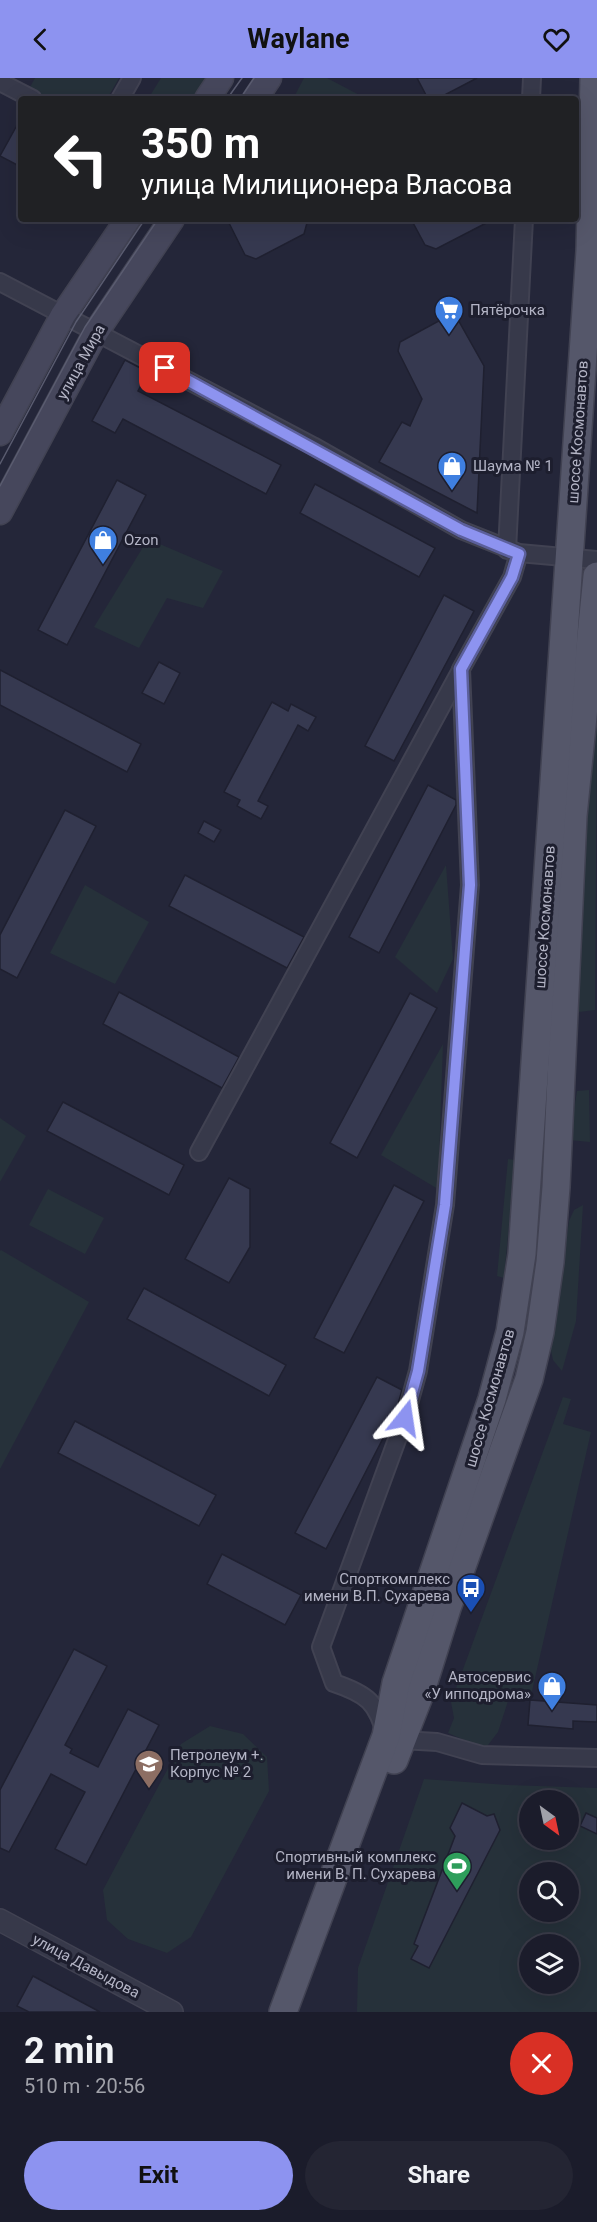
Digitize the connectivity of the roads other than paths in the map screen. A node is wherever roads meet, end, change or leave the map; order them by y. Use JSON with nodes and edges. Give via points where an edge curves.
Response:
{"nodes":[{"id":1,"x":2,"y":78,"type":"edge"},
{"id":2,"x":132,"y":78,"type":"edge"},
{"id":3,"x":221,"y":78,"type":"edge"},
{"id":4,"x":269,"y":78,"type":"edge"},
{"id":5,"x":532,"y":78,"type":"edge"},
{"id":6,"x":594,"y":78,"type":"edge"},
{"id":7,"x":28,"y":96,"type":"edge"},
{"id":8,"x":122,"y":96,"type":"edge"},
{"id":9,"x":209,"y":96,"type":"edge"},
{"id":10,"x":257,"y":96,"type":"edge"},
{"id":11,"x":531,"y":96,"type":"edge"},
{"id":12,"x":126,"y":222,"type":"edge"},
{"id":13,"x":170,"y":222,"type":"edge"},
{"id":14,"x":524,"y":222,"type":"edge"},
{"id":15,"x":0,"y":282,"type":"edge"},
{"id":16,"x":63,"y":315,"type":"junction"},
{"id":17,"x":96,"y":332,"type":"junction"},
{"id":18,"x":0,"y":433,"type":"edge"},
{"id":19,"x":0,"y":512,"type":"edge"},
{"id":20,"x":513,"y":552,"type":"junction"},
{"id":21,"x":570,"y":558,"type":"junction"},
{"id":22,"x":597,"y":560,"type":"edge"},
{"id":23,"x":597,"y":576,"type":"edge"},
{"id":24,"x":461,"y":669,"type":"junction"},
{"id":25,"x":199,"y":1152,"type":"dead end"},
{"id":26,"x":394,"y":1738,"type":"junction"},
{"id":27,"x":597,"y":1758,"type":"edge"},
{"id":28,"x":0,"y":1920,"type":"edge"},
{"id":29,"x":172,"y":2012,"type":"edge"},
{"id":30,"x":283,"y":2012,"type":"edge"},
{"id":31,"x":302,"y":2012,"type":"edge"}],
"edges":[{"from":1,"to":7,"type":"street","via":[[0,81]]},
{"from":2,"to":8,"type":"street"},
{"from":3,"to":9,"type":"main road"},
{"from":4,"to":10,"type":"main road"},
{"from":5,"to":11,"type":"street"},
{"from":6,"to":21,"type":"main road","name":"шоссе Космонавтов","via":[[590,251]]},
{"from":12,"to":16,"type":"main road"},
{"from":13,"to":17,"type":"main road","name":"улица Мира"},
{"from":14,"to":20,"type":"street"},
{"from":15,"to":16,"type":"street"},
{"from":16,"to":17,"type":"street"},
{"from":16,"to":18,"type":"main road"},
{"from":17,"to":19,"type":"main road","name":"улица Мира"},
{"from":17,"to":20,"type":"street","via":[[313,446],[461,530]]},
{"from":20,"to":21,"type":"street"},
{"from":20,"to":24,"type":"street","via":[[512,577]]},
{"from":21,"to":22,"type":"street"},
{"from":21,"to":26,"type":"main road","name":"шоссе Космонавтов","via":[[522,1254],[492,1400],[396,1683]]},
{"from":23,"to":26,"type":"main road","name":"шоссе Космонавтов","via":[[573,816],[556,1187],[540,1332],[529,1379],[421,1691]]},
{"from":24,"to":25,"type":"street"},
{"from":24,"to":26,"type":"street","via":[[470,885],[445,1205],[418,1371],[405,1418],[321,1647],[334,1683],[362,1693],[380,1713]]},
{"from":26,"to":27,"type":"street","via":[[437,1742],[482,1755]]},
{"from":26,"to":30,"type":"main road","name":"шоссе Космонавтов"},
{"from":26,"to":31,"type":"main road","name":"шоссе Космонавтов"},
{"from":28,"to":29,"type":"street","name":"улица Давыдова"}]}
